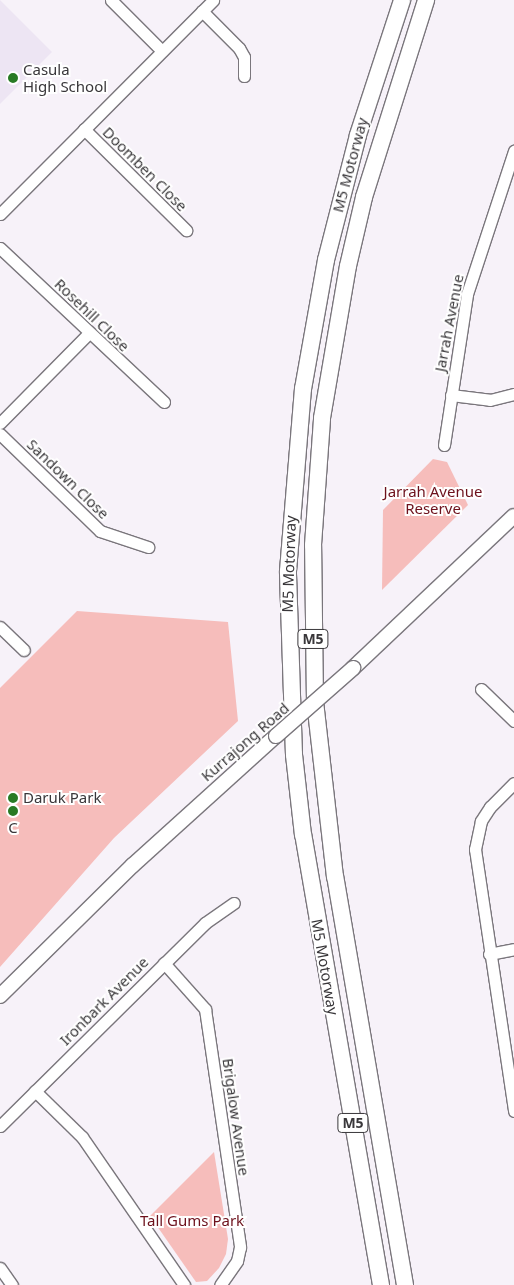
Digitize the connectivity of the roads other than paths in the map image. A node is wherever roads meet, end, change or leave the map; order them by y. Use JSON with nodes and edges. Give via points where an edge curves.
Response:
{"nodes":[{"id":1,"x":111,"y":0,"type":"edge"},
{"id":2,"x":213,"y":0,"type":"edge"},
{"id":3,"x":402,"y":0,"type":"edge"},
{"id":4,"x":426,"y":0,"type":"edge"},
{"id":5,"x":202,"y":11,"type":"junction"},
{"id":6,"x":162,"y":51,"type":"junction"},
{"id":7,"x":244,"y":76,"type":"dead end"},
{"id":8,"x":84,"y":129,"type":"junction"},
{"id":9,"x":514,"y":151,"type":"edge"},
{"id":10,"x":0,"y":214,"type":"edge"},
{"id":11,"x":186,"y":230,"type":"dead end"},
{"id":12,"x":0,"y":248,"type":"edge"},
{"id":13,"x":89,"y":333,"type":"junction"},
{"id":14,"x":514,"y":394,"type":"edge"},
{"id":15,"x":451,"y":395,"type":"junction"},
{"id":16,"x":164,"y":402,"type":"dead end"},
{"id":17,"x":0,"y":423,"type":"edge"},
{"id":18,"x":0,"y":434,"type":"edge"},
{"id":19,"x":444,"y":446,"type":"dead end"},
{"id":20,"x":514,"y":516,"type":"edge"},
{"id":21,"x":148,"y":547,"type":"dead end"},
{"id":22,"x":0,"y":627,"type":"edge"},
{"id":23,"x":24,"y":650,"type":"dead end"},
{"id":24,"x":482,"y":688,"type":"dead end"},
{"id":25,"x":514,"y":721,"type":"edge"},
{"id":26,"x":514,"y":783,"type":"edge"},
{"id":27,"x":234,"y":903,"type":"dead end"},
{"id":28,"x":514,"y":949,"type":"edge"},
{"id":29,"x":489,"y":954,"type":"junction"},
{"id":30,"x":164,"y":963,"type":"junction"},
{"id":31,"x":0,"y":996,"type":"edge"},
{"id":32,"x":35,"y":1091,"type":"junction"},
{"id":33,"x":514,"y":1111,"type":"edge"},
{"id":34,"x":0,"y":1126,"type":"edge"},
{"id":35,"x":0,"y":1268,"type":"edge"},
{"id":36,"x":12,"y":1285,"type":"edge"},
{"id":37,"x":184,"y":1285,"type":"edge"},
{"id":38,"x":220,"y":1285,"type":"edge"},
{"id":39,"x":381,"y":1285,"type":"edge"},
{"id":40,"x":405,"y":1285,"type":"edge"}],
"edges":[{"from":1,"to":6,"type":"street"},
{"from":2,"to":5,"type":"street"},
{"from":3,"to":39,"type":"highway","name":"M5 Motorway","number":"M5","via":[[358,135],[324,268],[299,418],[288,571],[292,737],[303,835]]},
{"from":4,"to":40,"type":"highway","name":"M5 Motorway","number":"M5","via":[[367,188],[348,266],[322,418],[313,545],[315,702],[335,877]]},
{"from":5,"to":6,"type":"street"},
{"from":5,"to":7,"type":"street","via":[[239,48],[244,57]]},
{"from":6,"to":8,"type":"street"},
{"from":8,"to":10,"type":"street"},
{"from":8,"to":11,"type":"street","name":"Doomben Close"},
{"from":9,"to":15,"type":"street","name":"Jarrah Avenue","via":[[467,294]]},
{"from":12,"to":13,"type":"street","name":"Rosehill Close"},
{"from":13,"to":16,"type":"street","name":"Rosehill Close"},
{"from":13,"to":17,"type":"street"},
{"from":14,"to":15,"type":"street","via":[[490,400]]},
{"from":15,"to":19,"type":"street","name":"Jarrah Avenue"},
{"from":18,"to":21,"type":"street","name":"Sandown Close","via":[[100,532]]},
{"from":20,"to":31,"type":"main road","name":"Kurrajong Road","bridge":true,"via":[[353,668],[133,865]]},
{"from":22,"to":23,"type":"street"},
{"from":24,"to":25,"type":"street"},
{"from":26,"to":29,"type":"street","via":[[481,821],[475,849]]},
{"from":27,"to":30,"type":"street","name":"Ironbark Avenue","via":[[214,914]]},
{"from":28,"to":29,"type":"street"},
{"from":29,"to":33,"type":"street"},
{"from":30,"to":32,"type":"street","name":"Ironbark Avenue"},
{"from":30,"to":38,"type":"street","name":"Brigalow Avenue","via":[[205,1009],[240,1247],[237,1261]]},
{"from":32,"to":34,"type":"street","name":"Ironbark Avenue"},
{"from":32,"to":37,"type":"street","via":[[82,1137]]},
{"from":35,"to":36,"type":"street"}]}
